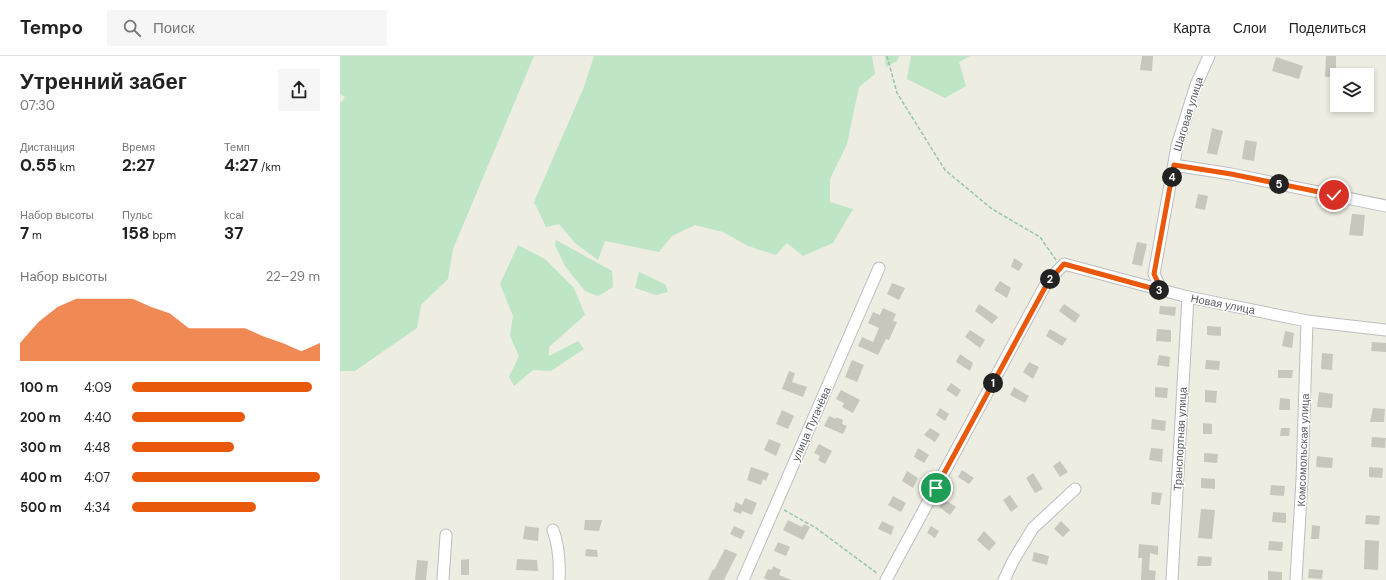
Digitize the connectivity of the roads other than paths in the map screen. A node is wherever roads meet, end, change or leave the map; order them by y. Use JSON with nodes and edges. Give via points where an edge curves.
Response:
{"nodes":[{"id":1,"x":1209,"y":56,"type":"edge"},
{"id":2,"x":1174,"y":165,"type":"junction"},
{"id":3,"x":1386,"y":206,"type":"edge"},
{"id":4,"x":879,"y":268,"type":"dead end"},
{"id":5,"x":1162,"y":291,"type":"junction"},
{"id":6,"x":1188,"y":297,"type":"junction"},
{"id":7,"x":1307,"y":321,"type":"junction"},
{"id":8,"x":1386,"y":330,"type":"edge"},
{"id":9,"x":1075,"y":489,"type":"dead end"},
{"id":10,"x":553,"y":530,"type":"dead end"},
{"id":11,"x":446,"y":535,"type":"dead end"},
{"id":12,"x":883,"y":578,"type":"edge"},
{"id":13,"x":443,"y":580,"type":"edge"},
{"id":14,"x":558,"y":580,"type":"edge"},
{"id":15,"x":743,"y":580,"type":"edge"},
{"id":16,"x":1004,"y":580,"type":"edge"},
{"id":17,"x":1172,"y":580,"type":"edge"},
{"id":18,"x":1296,"y":580,"type":"edge"}],
"edges":[{"from":1,"to":2,"type":"street","name":"Шаговая улица","via":[[1196,85],[1177,146]]},
{"from":2,"to":3,"type":"street"},
{"from":2,"to":5,"type":"street","name":"Шаговая улица","via":[[1154,274]]},
{"from":4,"to":15,"type":"street","name":"улица Пугачёва"},
{"from":5,"to":6,"type":"street","name":"Новая улица"},
{"from":5,"to":12,"type":"street","name":"Новая улица","via":[[1062,266],[1048,282]]},
{"from":6,"to":7,"type":"street","name":"Новая улица"},
{"from":6,"to":17,"type":"street","name":"Транспортная улица"},
{"from":7,"to":8,"type":"street","name":"Новая улица"},
{"from":7,"to":18,"type":"street","name":"Комсомольская улица"},
{"from":9,"to":16,"type":"street","via":[[1033,528]]},
{"from":10,"to":14,"type":"street","via":[[558,541]]},
{"from":11,"to":13,"type":"street"}]}
